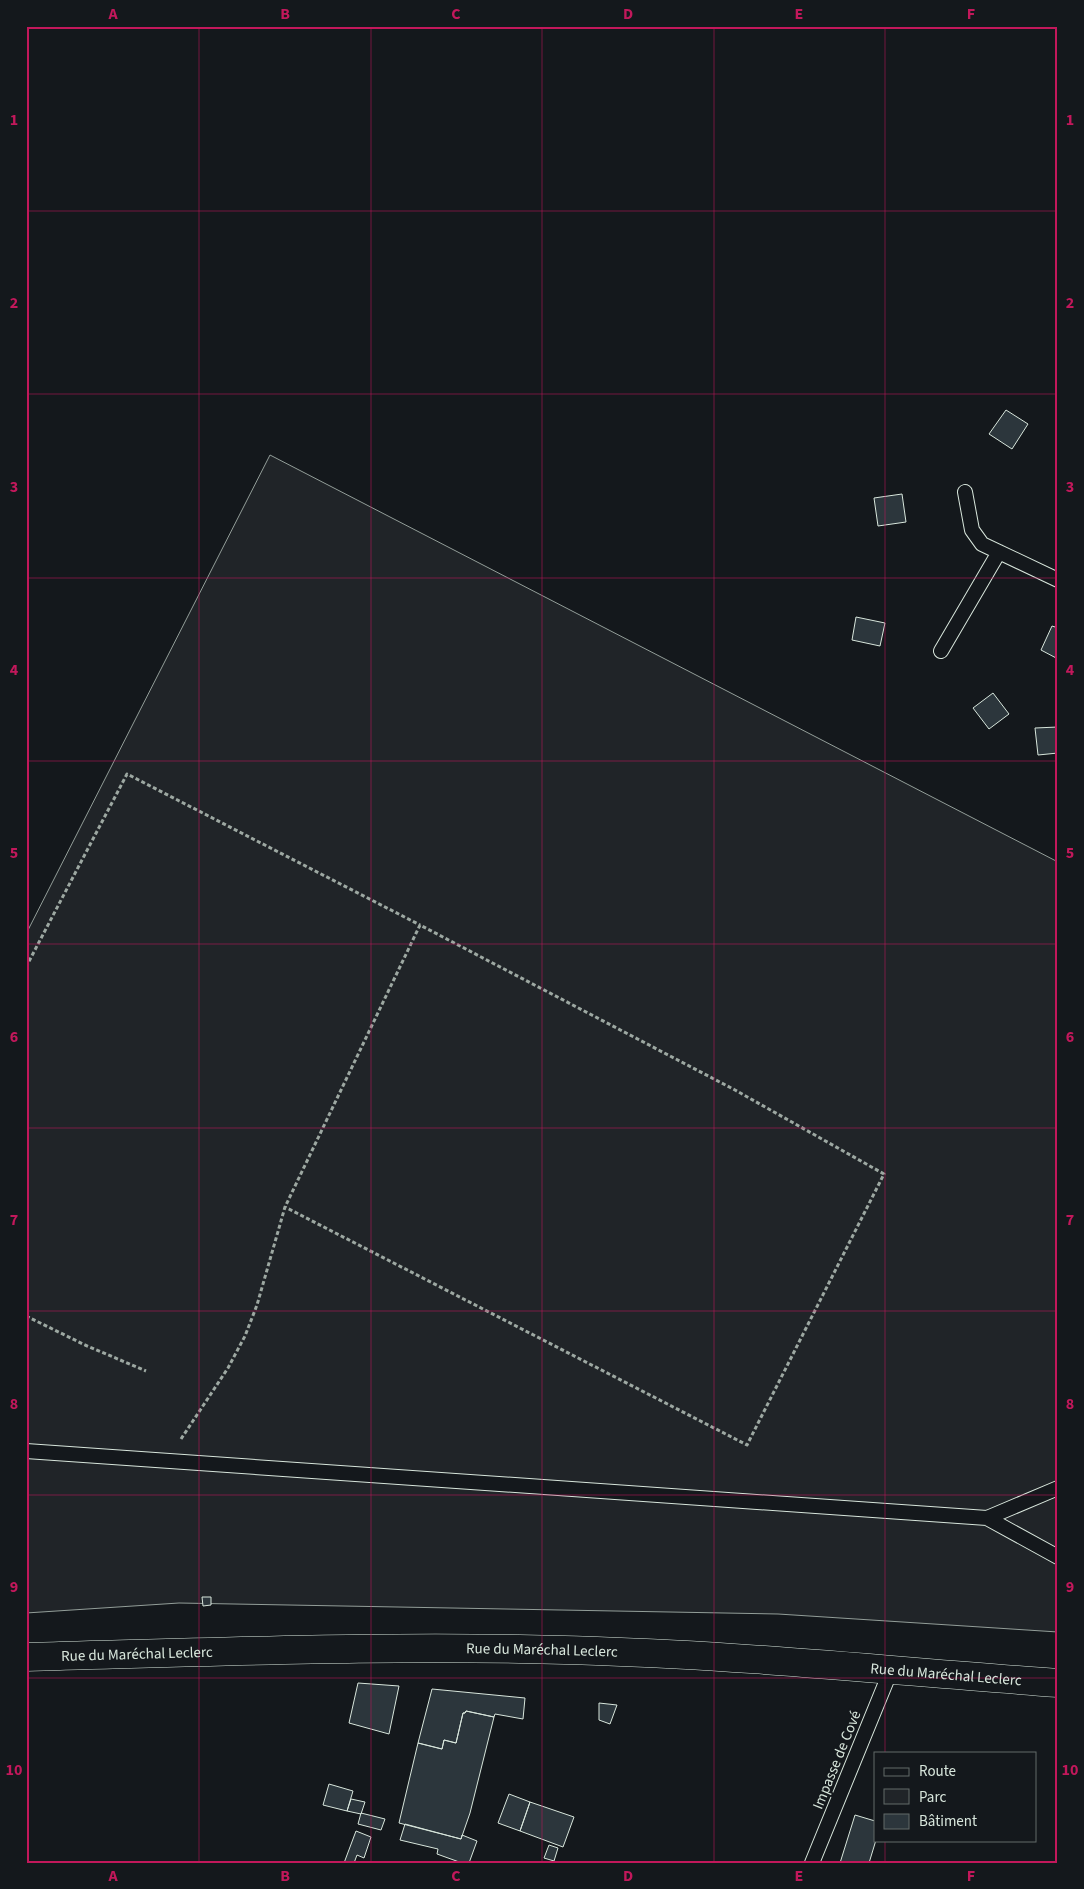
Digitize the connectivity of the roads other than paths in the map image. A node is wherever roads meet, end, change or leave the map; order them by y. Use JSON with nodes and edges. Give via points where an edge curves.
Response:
{"nodes":[{"id":1,"x":965,"y":492,"type":"dead end"},
{"id":2,"x":999,"y":552,"type":"junction"},
{"id":3,"x":1058,"y":580,"type":"edge"},
{"id":4,"x":941,"y":651,"type":"dead end"},
{"id":5,"x":26,"y":1451,"type":"edge"},
{"id":6,"x":1058,"y":1488,"type":"edge"},
{"id":7,"x":987,"y":1518,"type":"junction"},
{"id":8,"x":1058,"y":1556,"type":"edge"},
{"id":9,"x":26,"y":1656,"type":"edge"},
{"id":10,"x":891,"y":1670,"type":"junction"},
{"id":11,"x":1058,"y":1683,"type":"edge"},
{"id":12,"x":812,"y":1863,"type":"edge"}],
"edges":[{"from":1,"to":2,"type":"lane","via":[[972,530],[982,544]]},
{"from":2,"to":3,"type":"lane"},
{"from":2,"to":4,"type":"lane"},
{"from":5,"to":7,"type":"lane"},
{"from":6,"to":7,"type":"lane"},
{"from":7,"to":8,"type":"lane"},
{"from":9,"to":10,"type":"main road","name":"Rue du Maréchal Leclerc","via":[[390,1649],[596,1651],[761,1659]]},
{"from":10,"to":11,"type":"main road","name":"Rue du Maréchal Leclerc"},
{"from":10,"to":12,"type":"lane","name":"Impasse de Cové"}]}
